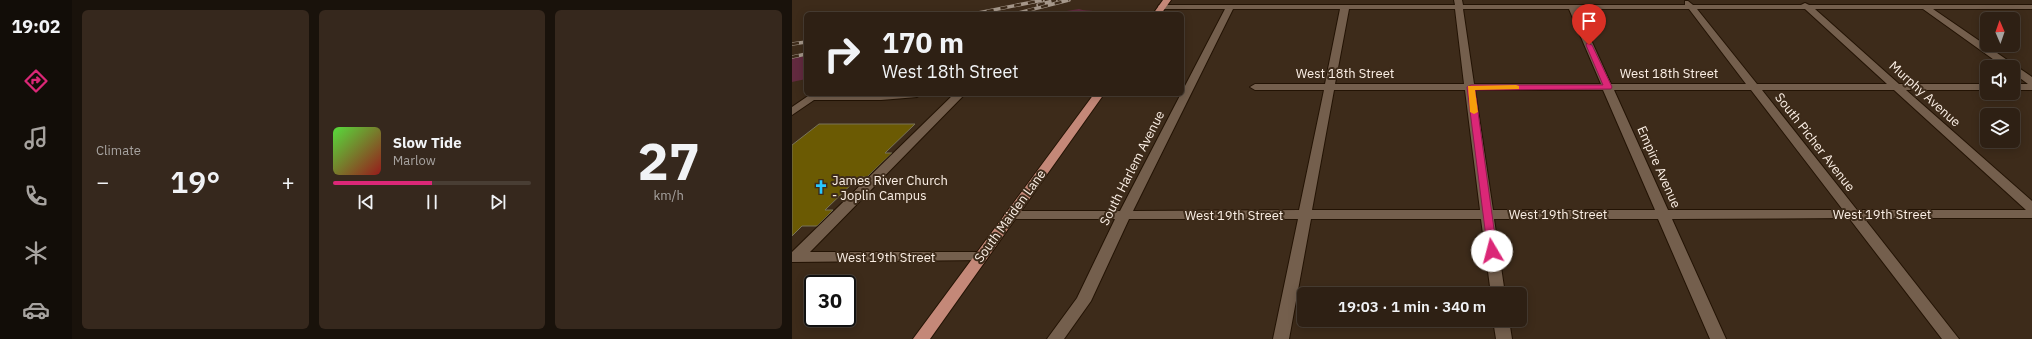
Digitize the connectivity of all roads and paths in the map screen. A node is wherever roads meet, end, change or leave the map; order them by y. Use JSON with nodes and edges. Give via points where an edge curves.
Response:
{"nodes":[{"id":1,"x":1914,"y":0,"type":"edge"},
{"id":2,"x":2028,"y":0,"type":"edge"},
{"id":3,"x":2032,"y":2,"type":"edge"},
{"id":4,"x":1458,"y":4,"type":"edge"},
{"id":5,"x":1688,"y":4,"type":"edge"},
{"id":6,"x":1804,"y":4,"type":"edge"},
{"id":7,"x":1162,"y":7,"type":"edge"},
{"id":8,"x":1230,"y":7,"type":"junction"},
{"id":9,"x":1345,"y":7,"type":"junction"},
{"id":10,"x":1572,"y":7,"type":"junction"},
{"id":11,"x":1924,"y":7,"type":"junction"},
{"id":12,"x":2032,"y":7,"type":"edge"},
{"id":13,"x":2000,"y":60,"type":"edge"},
{"id":14,"x":2020,"y":74,"type":"edge"},
{"id":15,"x":2032,"y":82,"type":"edge"},
{"id":16,"x":1254,"y":87,"type":"dead end"},
{"id":17,"x":1329,"y":87,"type":"junction"},
{"id":18,"x":1471,"y":87,"type":"junction"},
{"id":19,"x":1608,"y":87,"type":"junction"},
{"id":20,"x":1754,"y":87,"type":"junction"},
{"id":21,"x":1897,"y":87,"type":"junction"},
{"id":22,"x":1980,"y":87,"type":"edge"},
{"id":23,"x":2020,"y":87,"type":"edge"},
{"id":24,"x":2032,"y":87,"type":"edge"},
{"id":25,"x":893,"y":96,"type":"edge"},
{"id":26,"x":958,"y":96,"type":"edge"},
{"id":27,"x":1098,"y":96,"type":"edge"},
{"id":28,"x":792,"y":112,"type":"edge"},
{"id":29,"x":2032,"y":208,"type":"edge"},
{"id":30,"x":1487,"y":214,"type":"junction"},
{"id":31,"x":1664,"y":214,"type":"junction"},
{"id":32,"x":1854,"y":214,"type":"junction"},
{"id":33,"x":2032,"y":214,"type":"edge"},
{"id":34,"x":1011,"y":215,"type":"junction"},
{"id":35,"x":1124,"y":215,"type":"junction"},
{"id":36,"x":1305,"y":215,"type":"junction"},
{"id":37,"x":794,"y":257,"type":"edge"},
{"id":38,"x":980,"y":257,"type":"junction"},
{"id":39,"x":1497,"y":287,"type":"edge"},
{"id":40,"x":1502,"y":327,"type":"edge"},
{"id":41,"x":921,"y":339,"type":"edge"},
{"id":42,"x":1055,"y":339,"type":"edge"},
{"id":43,"x":1281,"y":339,"type":"edge"},
{"id":44,"x":1504,"y":339,"type":"edge"},
{"id":45,"x":1718,"y":339,"type":"edge"},
{"id":46,"x":1952,"y":339,"type":"edge"}],
"edges":[{"from":1,"to":11,"type":"street"},
{"from":2,"to":3,"type":"street"},
{"from":4,"to":9,"type":"street"},
{"from":4,"to":10,"type":"street"},
{"from":4,"to":18,"type":"street"},
{"from":5,"to":6,"type":"street"},
{"from":5,"to":10,"type":"street"},
{"from":5,"to":20,"type":"street","name":"South Picher Avenue"},
{"from":6,"to":11,"type":"street"},
{"from":6,"to":21,"type":"street","name":"Murphy Avenue"},
{"from":7,"to":8,"type":"street"},
{"from":8,"to":9,"type":"street"},
{"from":8,"to":35,"type":"street","name":"South Harlem Avenue"},
{"from":9,"to":17,"type":"street"},
{"from":10,"to":19,"type":"street","name":"Empire Avenue"},
{"from":11,"to":12,"type":"street"},
{"from":11,"to":13,"type":"street"},
{"from":14,"to":15,"type":"street"},
{"from":16,"to":17,"type":"street","name":"West 18th Street"},
{"from":17,"to":18,"type":"street","name":"West 18th Street"},
{"from":17,"to":36,"type":"street"},
{"from":18,"to":19,"type":"street","name":"West 18th Street"},
{"from":18,"to":30,"type":"street"},
{"from":19,"to":20,"type":"street","name":"West 18th Street"},
{"from":19,"to":31,"type":"street","name":"Empire Avenue"},
{"from":20,"to":21,"type":"street","name":"West 18th Street"},
{"from":20,"to":32,"type":"street","name":"South Picher Avenue"},
{"from":21,"to":22,"type":"street","name":"West 18th Street"},
{"from":21,"to":29,"type":"street","name":"Murphy Avenue"},
{"from":23,"to":24,"type":"street"},
{"from":25,"to":28,"type":"street","via":[[811,97]]},
{"from":26,"to":37,"type":"street"},
{"from":27,"to":34,"type":"main road","name":"South Maiden Lane"},
{"from":30,"to":31,"type":"street","name":"West 19th Street"},
{"from":30,"to":36,"type":"street","name":"West 19th Street"},
{"from":30,"to":39,"type":"street"},
{"from":31,"to":32,"type":"street","name":"West 19th Street"},
{"from":31,"to":45,"type":"street","name":"Empire Avenue"},
{"from":32,"to":33,"type":"street","name":"West 19th Street"},
{"from":32,"to":46,"type":"street","name":"South Picher Avenue"},
{"from":34,"to":35,"type":"street","name":"West 19th Street"},
{"from":34,"to":38,"type":"main road","name":"South Maiden Lane"},
{"from":35,"to":36,"type":"street","name":"West 19th Street"},
{"from":35,"to":42,"type":"street","name":"South Harlem Avenue","via":[[1083,301]]},
{"from":36,"to":43,"type":"street"},
{"from":37,"to":38,"type":"street","name":"West 19th Street"},
{"from":38,"to":41,"type":"main road","name":"South Maiden Lane"},
{"from":40,"to":44,"type":"street"}]}
